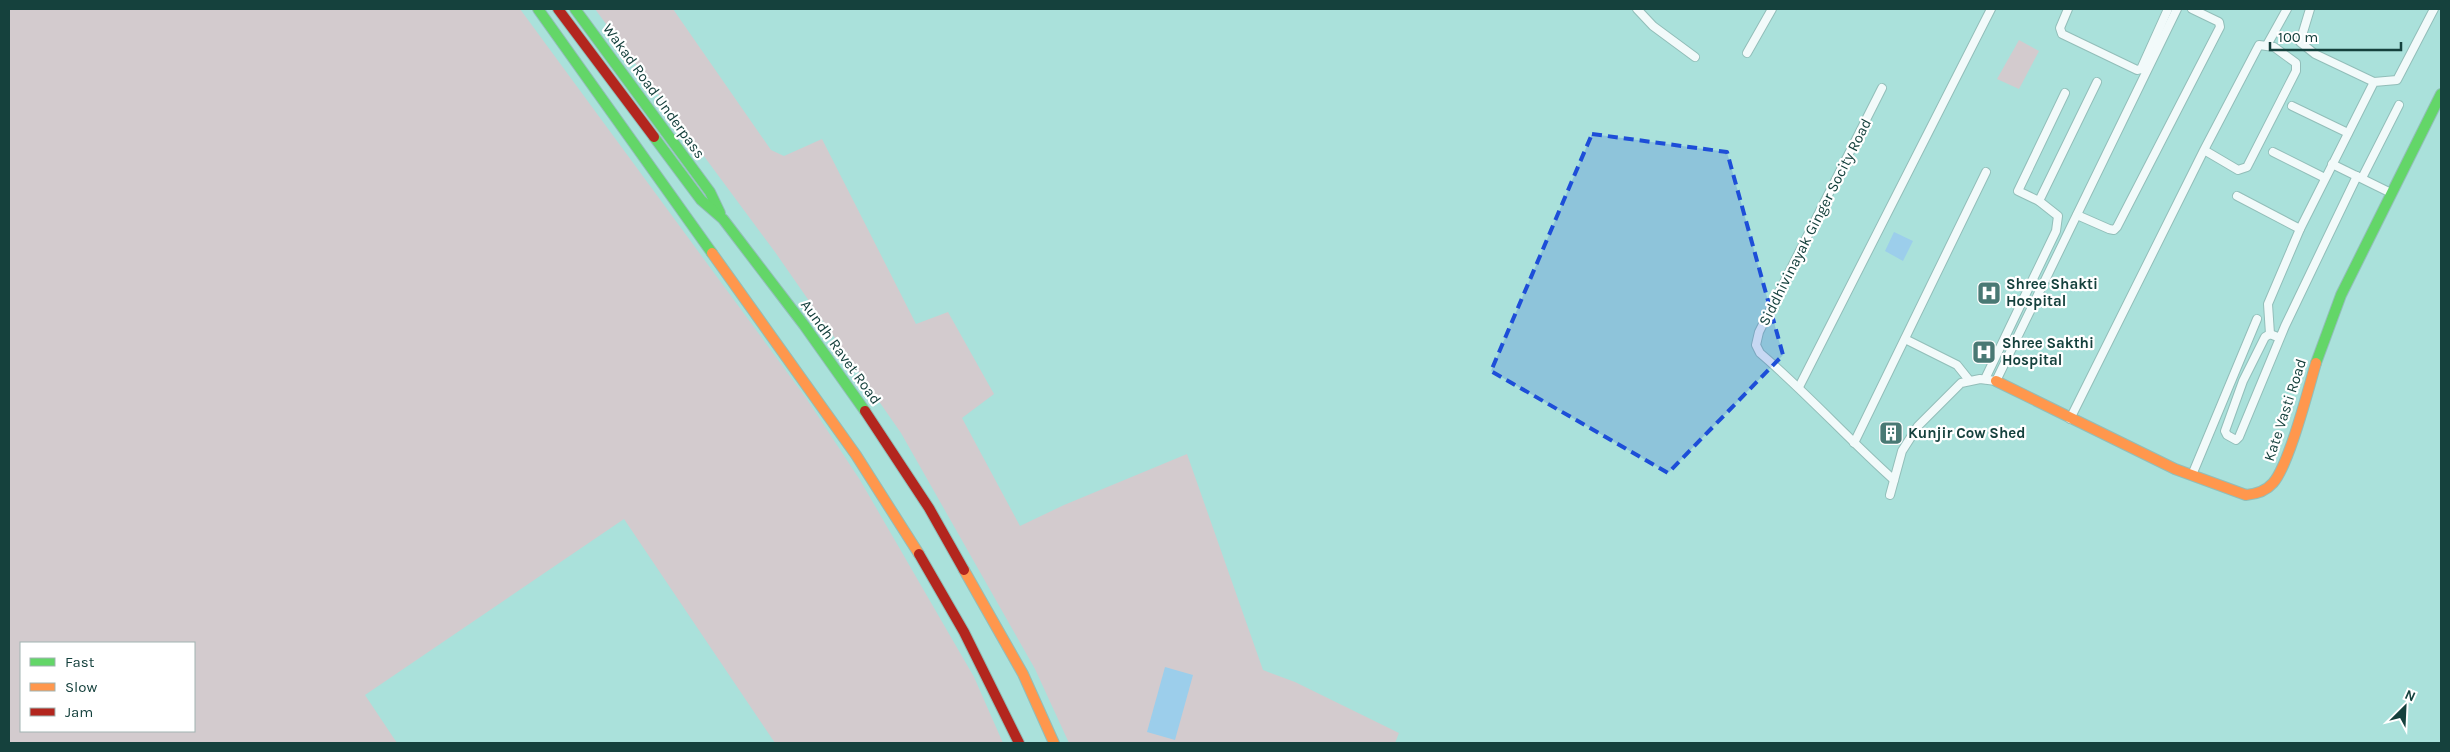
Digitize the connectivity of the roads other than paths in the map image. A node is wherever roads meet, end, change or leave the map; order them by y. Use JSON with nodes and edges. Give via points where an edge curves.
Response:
{"nodes":[{"id":1,"x":538,"y":9,"type":"edge"},
{"id":2,"x":558,"y":9,"type":"edge"},
{"id":3,"x":575,"y":9,"type":"edge"},
{"id":4,"x":1637,"y":9,"type":"edge"},
{"id":5,"x":1772,"y":9,"type":"edge"},
{"id":6,"x":1991,"y":9,"type":"edge"},
{"id":7,"x":2068,"y":9,"type":"edge"},
{"id":8,"x":2168,"y":9,"type":"edge"},
{"id":9,"x":2177,"y":9,"type":"edge"},
{"id":10,"x":2192,"y":9,"type":"edge"},
{"id":11,"x":2286,"y":9,"type":"edge"},
{"id":12,"x":2310,"y":9,"type":"edge"},
{"id":13,"x":2434,"y":9,"type":"edge"},
{"id":14,"x":2210,"y":12,"type":"edge"},
{"id":15,"x":2267,"y":45,"type":"junction"},
{"id":16,"x":1746,"y":53,"type":"dead end"},
{"id":17,"x":1694,"y":57,"type":"dead end"},
{"id":18,"x":2097,"y":82,"type":"dead end"},
{"id":19,"x":2374,"y":82,"type":"junction"},
{"id":20,"x":1882,"y":88,"type":"dead end"},
{"id":21,"x":2065,"y":93,"type":"dead end"},
{"id":22,"x":2441,"y":94,"type":"edge"},
{"id":23,"x":2399,"y":105,"type":"dead end"},
{"id":24,"x":2292,"y":106,"type":"dead end"},
{"id":25,"x":2348,"y":133,"type":"junction"},
{"id":26,"x":2204,"y":150,"type":"junction"},
{"id":27,"x":2273,"y":152,"type":"dead end"},
{"id":28,"x":2332,"y":164,"type":"junction"},
{"id":29,"x":1986,"y":172,"type":"dead end"},
{"id":30,"x":2360,"y":177,"type":"junction"},
{"id":31,"x":2325,"y":178,"type":"junction"},
{"id":32,"x":2391,"y":193,"type":"junction"},
{"id":33,"x":2237,"y":196,"type":"dead end"},
{"id":34,"x":2039,"y":202,"type":"junction"},
{"id":35,"x":2077,"y":215,"type":"junction"},
{"id":36,"x":723,"y":219,"type":"junction"},
{"id":37,"x":2300,"y":229,"type":"junction"},
{"id":38,"x":2257,"y":319,"type":"dead end"},
{"id":39,"x":2270,"y":334,"type":"junction"},
{"id":40,"x":2280,"y":338,"type":"junction"},
{"id":41,"x":1905,"y":339,"type":"junction"},
{"id":42,"x":1985,"y":379,"type":"junction"},
{"id":43,"x":1969,"y":380,"type":"junction"},
{"id":44,"x":1996,"y":381,"type":"junction"},
{"id":45,"x":1799,"y":387,"type":"junction"},
{"id":46,"x":2070,"y":419,"type":"junction"},
{"id":47,"x":1854,"y":443,"type":"junction"},
{"id":48,"x":2192,"y":475,"type":"junction"},
{"id":49,"x":1894,"y":480,"type":"junction"},
{"id":50,"x":1890,"y":495,"type":"dead end"},
{"id":51,"x":1020,"y":743,"type":"edge"},
{"id":52,"x":1054,"y":743,"type":"edge"}],
"edges":[{"from":1,"to":51,"type":"main road","via":[[877,486],[995,689]]},
{"from":2,"to":36,"type":"main road","name":"Aundh Ravet Road","via":[[701,200]]},
{"from":3,"to":36,"type":"main road","name":"Wakad Road Underpass","via":[[710,192]]},
{"from":4,"to":17,"type":"street","via":[[1653,26]]},
{"from":5,"to":16,"type":"street"},
{"from":6,"to":45,"type":"street"},
{"from":7,"to":8,"type":"street","via":[[2060,28],[2062,34],[2136,70],[2141,69]]},
{"from":9,"to":35,"type":"street"},
{"from":10,"to":14,"type":"street"},
{"from":11,"to":15,"type":"street"},
{"from":12,"to":19,"type":"street","via":[[2300,42],[2315,54]]},
{"from":13,"to":19,"type":"street","via":[[2397,80]]},
{"from":14,"to":35,"type":"street","via":[[2220,27],[2117,227],[2109,229]]},
{"from":15,"to":26,"type":"street","via":[[2259,46]]},
{"from":15,"to":26,"type":"street","via":[[2297,66],[2247,167],[2238,170]]},
{"from":18,"to":34,"type":"street"},
{"from":19,"to":25,"type":"street"},
{"from":20,"to":45,"type":"street","name":"Siddhivinayak Ginger Socity Road","via":[[1757,339],[1760,353]]},
{"from":21,"to":34,"type":"street","via":[[2018,191]]},
{"from":22,"to":32,"type":"main road","name":"Kate Vasti Road"},
{"from":23,"to":30,"type":"street"},
{"from":24,"to":25,"type":"street"},
{"from":25,"to":28,"type":"street"},
{"from":26,"to":46,"type":"street"},
{"from":27,"to":31,"type":"street"},
{"from":28,"to":30,"type":"street"},
{"from":28,"to":31,"type":"street"},
{"from":29,"to":41,"type":"street"},
{"from":30,"to":32,"type":"street"},
{"from":30,"to":40,"type":"street"},
{"from":31,"to":37,"type":"street"},
{"from":32,"to":48,"type":"main road","name":"Kate Vasti Road","via":[[2334,312],[2276,481],[2261,492],[2246,494]]},
{"from":33,"to":37,"type":"street"},
{"from":34,"to":42,"type":"street","via":[[2058,216],[2058,226]]},
{"from":35,"to":44,"type":"street"},
{"from":36,"to":52,"type":"main road","name":"Aundh Ravet Road","via":[[804,325],[929,508],[1023,674]]},
{"from":37,"to":39,"type":"street","via":[[2268,304]]},
{"from":38,"to":48,"type":"street"},
{"from":39,"to":40,"type":"street"},
{"from":39,"to":40,"type":"street","via":[[2265,337],[2244,381],[2225,431],[2236,440]]},
{"from":41,"to":43,"type":"street","via":[[1957,365]]},
{"from":41,"to":47,"type":"street"},
{"from":42,"to":43,"type":"street"},
{"from":42,"to":44,"type":"street"},
{"from":43,"to":49,"type":"street","via":[[1960,383],[1909,437]]},
{"from":44,"to":46,"type":"main road","name":"Kate Vasti Road"},
{"from":45,"to":47,"type":"street","name":"Siddhivinayak Ginger Socity Road"},
{"from":46,"to":48,"type":"main road","name":"Kate Vasti Road"},
{"from":47,"to":49,"type":"street","name":"Siddhivinayak Ginger Socity Road"},
{"from":49,"to":50,"type":"street"}]}
